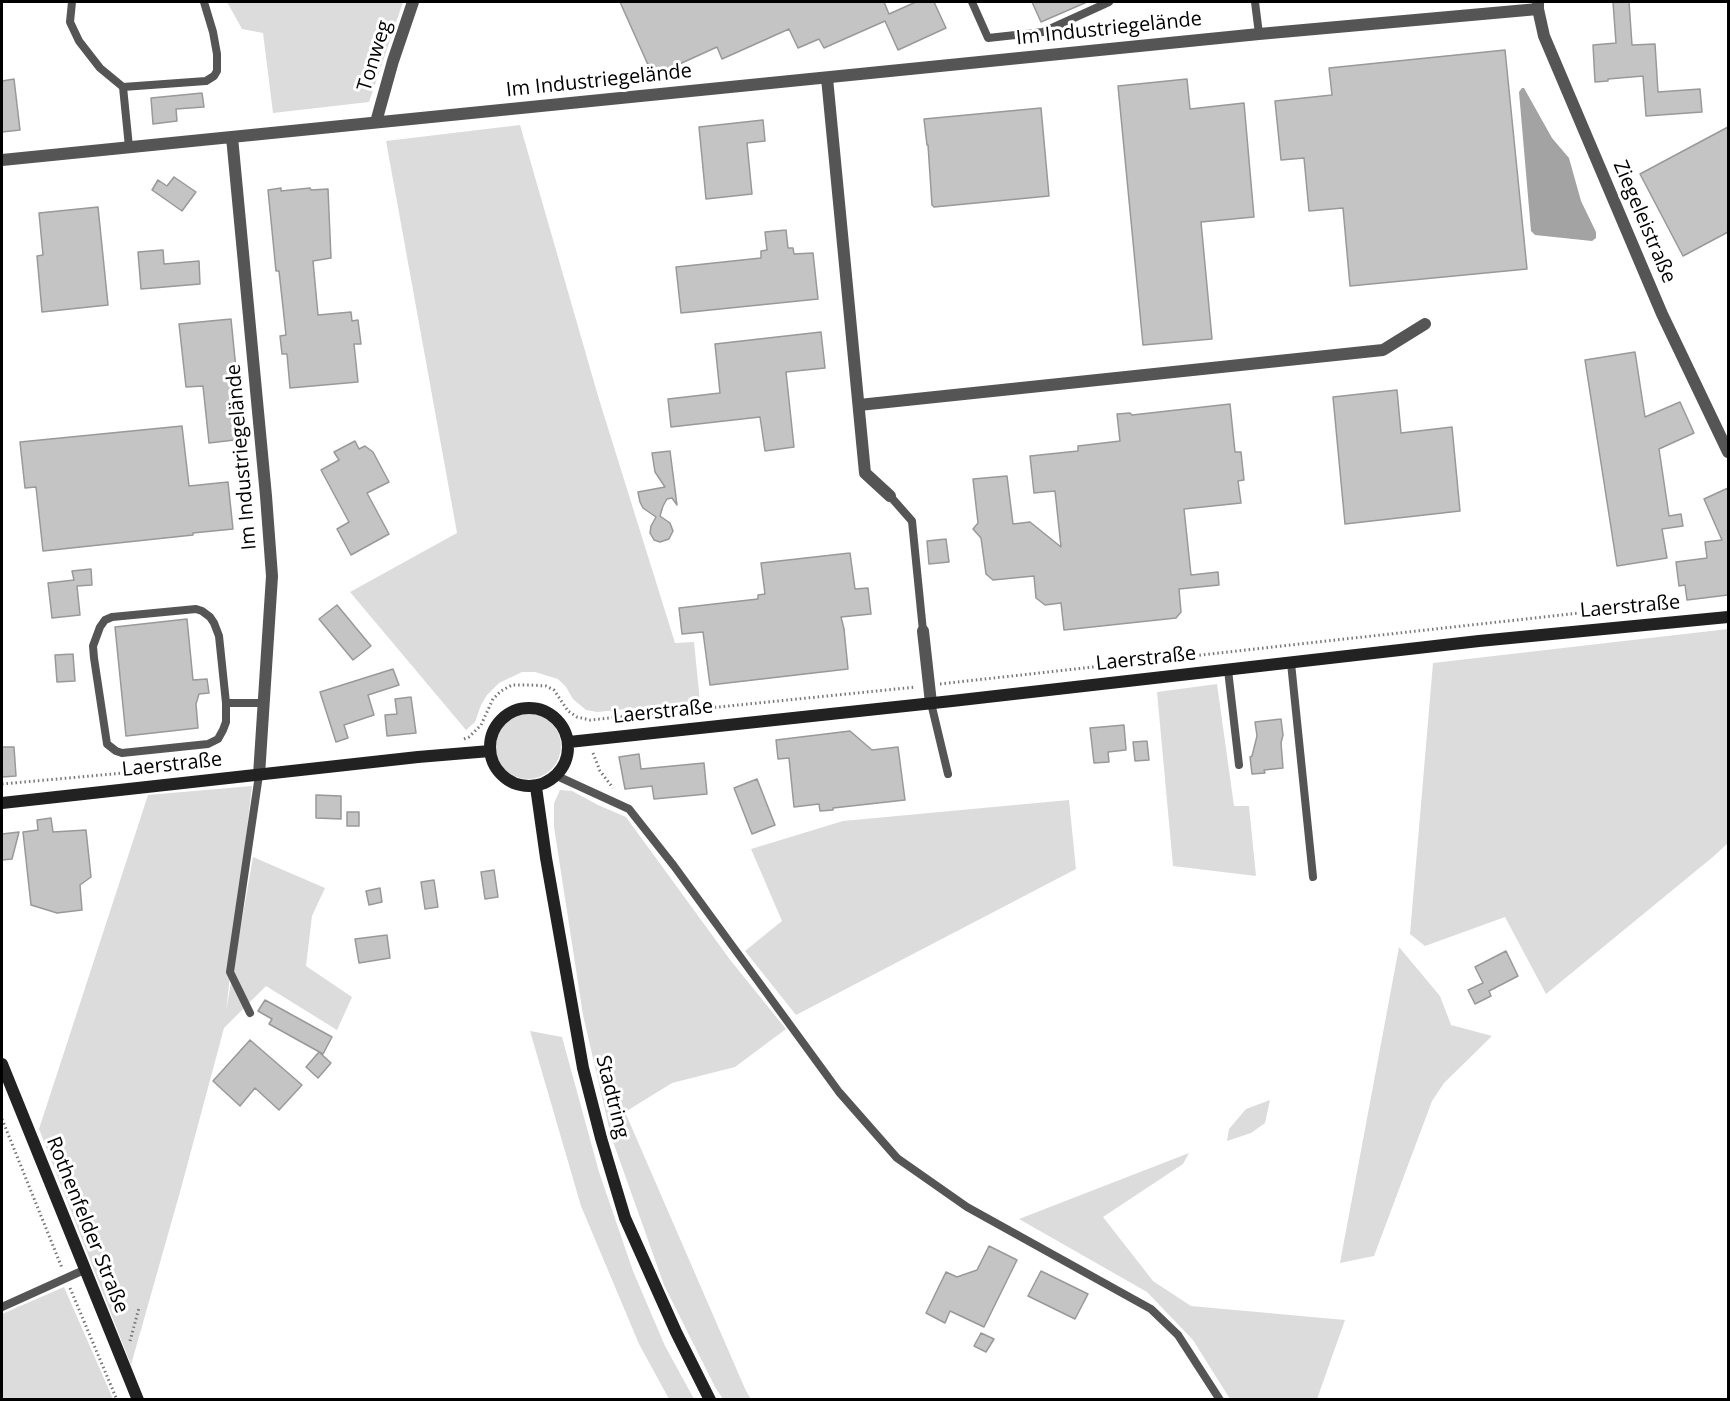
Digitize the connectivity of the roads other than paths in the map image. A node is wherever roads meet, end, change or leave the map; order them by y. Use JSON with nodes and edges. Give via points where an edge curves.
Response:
{"nodes":[{"id":1,"x":72,"y":2,"type":"edge"},
{"id":2,"x":204,"y":2,"type":"edge"},
{"id":3,"x":413,"y":2,"type":"edge"},
{"id":4,"x":972,"y":2,"type":"edge"},
{"id":5,"x":1109,"y":2,"type":"edge"},
{"id":6,"x":1255,"y":2,"type":"edge"},
{"id":7,"x":1538,"y":5,"type":"edge"},
{"id":8,"x":1259,"y":33,"type":"junction"},
{"id":9,"x":827,"y":78,"type":"junction"},
{"id":10,"x":123,"y":87,"type":"junction"},
{"id":11,"x":376,"y":123,"type":"junction"},
{"id":12,"x":232,"y":137,"type":"junction"},
{"id":13,"x":129,"y":147,"type":"junction"},
{"id":14,"x":2,"y":160,"type":"edge"},
{"id":15,"x":1425,"y":324,"type":"dead end"},
{"id":16,"x":859,"y":405,"type":"junction"},
{"id":17,"x":1728,"y":452,"type":"edge"},
{"id":18,"x":890,"y":496,"type":"joint"},
{"id":19,"x":1728,"y":617,"type":"edge"},
{"id":20,"x":923,"y":631,"type":"joint"},
{"id":21,"x":1291,"y":663,"type":"junction"},
{"id":22,"x":1228,"y":670,"type":"junction"},
{"id":23,"x":226,"y":703,"type":"junction"},
{"id":24,"x":263,"y":703,"type":"junction"},
{"id":25,"x":931,"y":703,"type":"junction"},
{"id":26,"x":568,"y":742,"type":"junction"},
{"id":27,"x":490,"y":751,"type":"junction"},
{"id":28,"x":1239,"y":765,"type":"dead end"},
{"id":29,"x":948,"y":774,"type":"dead end"},
{"id":30,"x":259,"y":775,"type":"junction"},
{"id":31,"x":557,"y":776,"type":"junction"},
{"id":32,"x":536,"y":787,"type":"junction"},
{"id":33,"x":2,"y":803,"type":"edge"},
{"id":34,"x":1312,"y":877,"type":"dead end"},
{"id":35,"x":250,"y":1013,"type":"dead end"},
{"id":36,"x":2,"y":1064,"type":"edge"},
{"id":37,"x":84,"y":1270,"type":"junction"},
{"id":38,"x":2,"y":1307,"type":"edge"},
{"id":39,"x":138,"y":1400,"type":"edge"},
{"id":40,"x":711,"y":1400,"type":"edge"},
{"id":41,"x":1220,"y":1400,"type":"edge"}],
"edges":[{"from":1,"to":10,"type":"lane","via":[[70,22],[79,41],[100,68]]},
{"from":2,"to":10,"type":"lane","via":[[217,54],[214,76],[206,81]]},
{"from":3,"to":11,"type":"street","name":"Tonweg"},
{"from":4,"to":5,"type":"lane","via":[[988,38],[1043,32]]},
{"from":6,"to":8,"type":"lane"},
{"from":7,"to":8,"type":"street","name":"Im Industriegelände"},
{"from":7,"to":17,"type":"street","name":"Ziegeleistraße","via":[[1544,36],[1662,314]]},
{"from":8,"to":9,"type":"street","name":"Im Industriegelände"},
{"from":9,"to":11,"type":"street","name":"Im Industriegelände"},
{"from":9,"to":16,"type":"street"},
{"from":10,"to":13,"type":"lane"},
{"from":11,"to":12,"type":"street","name":"Im Industriegelände"},
{"from":12,"to":13,"type":"street","name":"Im Industriegelände"},
{"from":12,"to":24,"type":"street","name":"Im Industriegelände","via":[[272,576]]},
{"from":13,"to":14,"type":"street","name":"Im Industriegelände"},
{"from":15,"to":16,"type":"street","via":[[1383,350]]},
{"from":16,"to":18,"type":"street","via":[[865,473]]},
{"from":18,"to":20,"type":"lane","via":[[912,521]]},
{"from":19,"to":21,"type":"main road","name":"Laerstraße"},
{"from":20,"to":25,"type":"street"},
{"from":21,"to":22,"type":"main road","name":"Laerstraße"},
{"from":21,"to":34,"type":"lane"},
{"from":22,"to":25,"type":"main road","name":"Laerstraße"},
{"from":22,"to":28,"type":"lane"},
{"from":23,"to":23,"type":"lane","via":[[223,730],[218,739],[208,744],[122,753],[111,748],[107,744],[94,658],[99,627],[112,617],[202,611],[210,616],[219,636]]},
{"from":23,"to":24,"type":"lane"},
{"from":24,"to":30,"type":"street","name":"Im Industriegelände"},
{"from":25,"to":26,"type":"main road","name":"Laerstraße"},
{"from":25,"to":29,"type":"lane"},
{"from":26,"to":27,"type":"main road","via":[[556,718],[544,711],[520,709],[494,729]]},
{"from":26,"to":31,"type":"main road","via":[[566,761]]},
{"from":27,"to":30,"type":"main road","name":"Laerstraße"},
{"from":27,"to":32,"type":"main road","via":[[494,766],[504,778],[517,785]]},
{"from":30,"to":33,"type":"main road","name":"Laerstraße"},
{"from":30,"to":35,"type":"lane","via":[[230,972]]},
{"from":31,"to":32,"type":"main road"},
{"from":31,"to":41,"type":"lane","via":[[630,809],[839,1092],[897,1158],[967,1207],[1151,1309],[1178,1335]]},
{"from":32,"to":40,"type":"main road","name":"Stadtring","via":[[583,1068],[601,1138],[625,1218],[675,1332]]},
{"from":36,"to":37,"type":"main road","name":"Rothenfelder Straße"},
{"from":37,"to":38,"type":"lane"},
{"from":37,"to":39,"type":"main road","name":"Rothenfelder Straße"}]}
